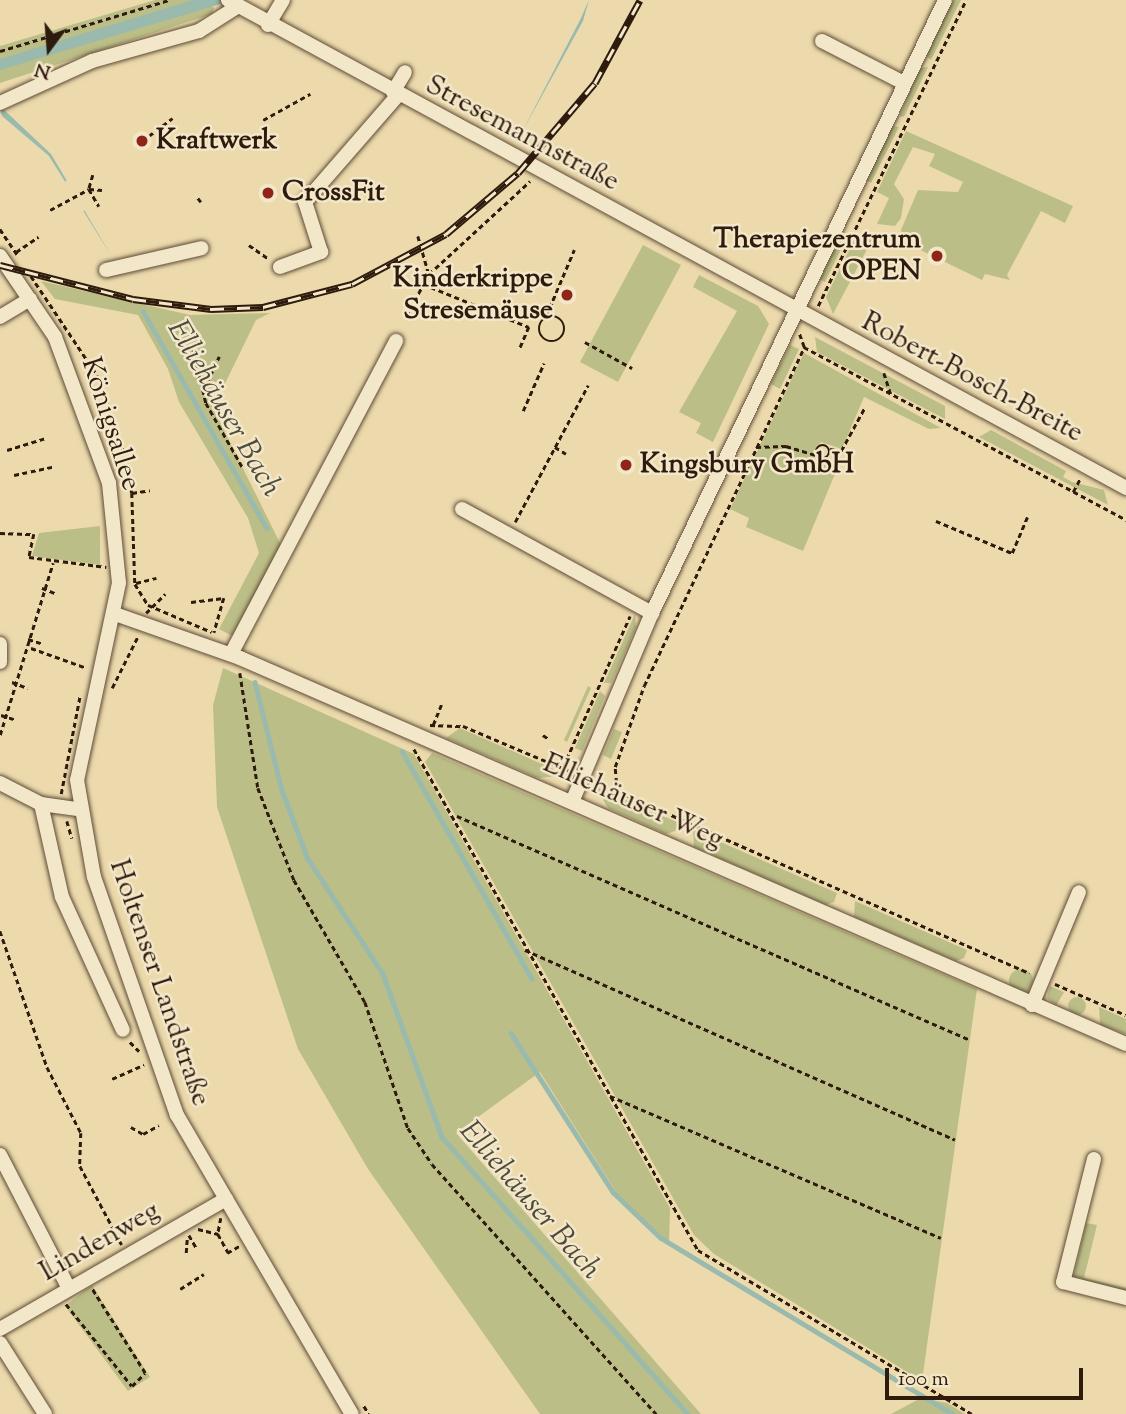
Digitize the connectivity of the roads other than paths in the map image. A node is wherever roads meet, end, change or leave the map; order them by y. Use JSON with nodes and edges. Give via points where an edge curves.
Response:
{"nodes":[{"id":1,"x":283,"y":0,"type":"edge"},
{"id":2,"x":944,"y":0,"type":"edge"},
{"id":3,"x":232,"y":3,"type":"edge"},
{"id":4,"x":268,"y":24,"type":"junction"},
{"id":5,"x":822,"y":41,"type":"dead end"},
{"id":6,"x":405,"y":72,"type":"dead end"},
{"id":7,"x":904,"y":83,"type":"junction"},
{"id":8,"x":396,"y":94,"type":"junction"},
{"id":9,"x":2,"y":102,"type":"edge"},
{"id":10,"x":202,"y":248,"type":"dead end"},
{"id":11,"x":0,"y":256,"type":"edge"},
{"id":12,"x":280,"y":267,"type":"road end"},
{"id":13,"x":106,"y":270,"type":"dead end"},
{"id":14,"x":30,"y":299,"type":"junction"},
{"id":15,"x":796,"y":309,"type":"junction"},
{"id":16,"x":0,"y":317,"type":"edge"},
{"id":17,"x":396,"y":341,"type":"dead end"},
{"id":18,"x":1126,"y":488,"type":"edge"},
{"id":19,"x":463,"y":509,"type":"dead end"},
{"id":20,"x":652,"y":613,"type":"junction"},
{"id":21,"x":116,"y":614,"type":"junction"},
{"id":22,"x":0,"y":644,"type":"edge"},
{"id":23,"x":231,"y":654,"type":"junction"},
{"id":24,"x":0,"y":662,"type":"edge"},
{"id":25,"x":0,"y":783,"type":"edge"},
{"id":26,"x":572,"y":802,"type":"junction"},
{"id":27,"x":41,"y":804,"type":"junction"},
{"id":28,"x":78,"y":809,"type":"junction"},
{"id":29,"x":1079,"y":892,"type":"dead end"},
{"id":30,"x":1032,"y":1005,"type":"junction"},
{"id":31,"x":123,"y":1030,"type":"road end"},
{"id":32,"x":1126,"y":1044,"type":"edge"},
{"id":33,"x":0,"y":1155,"type":"edge"},
{"id":34,"x":1094,"y":1159,"type":"dead end"},
{"id":35,"x":226,"y":1199,"type":"junction"},
{"id":36,"x":63,"y":1290,"type":"junction"},
{"id":37,"x":1126,"y":1298,"type":"edge"},
{"id":38,"x":0,"y":1329,"type":"edge"},
{"id":39,"x":0,"y":1343,"type":"edge"},
{"id":40,"x":353,"y":1411,"type":"edge"},
{"id":41,"x":45,"y":1414,"type":"edge"}],
"edges":[{"from":1,"to":4,"type":"street"},
{"from":2,"to":7,"type":"street"},
{"from":3,"to":4,"type":"street","name":"Stresemannstraße"},
{"from":3,"to":9,"type":"street","via":[[199,31],[92,61]]},
{"from":4,"to":8,"type":"street","name":"Stresemannstraße"},
{"from":5,"to":7,"type":"street"},
{"from":6,"to":8,"type":"street"},
{"from":7,"to":15,"type":"street"},
{"from":8,"to":12,"type":"street","via":[[305,202],[321,252]]},
{"from":8,"to":15,"type":"street","name":"Stresemannstraße"},
{"from":10,"to":13,"type":"street"},
{"from":11,"to":14,"type":"street","name":"Königsallee"},
{"from":14,"to":16,"type":"street"},
{"from":14,"to":21,"type":"street","name":"Königsallee","via":[[81,395],[109,484],[117,542]]},
{"from":15,"to":18,"type":"street","name":"Robert-Bosch-Breite"},
{"from":15,"to":20,"type":"street"},
{"from":17,"to":23,"type":"street"},
{"from":19,"to":20,"type":"street"},
{"from":20,"to":26,"type":"street"},
{"from":21,"to":23,"type":"street","name":"Elliehäuser Weg"},
{"from":21,"to":28,"type":"street","name":"Holtenser Landstraße","via":[[88,706]]},
{"from":22,"to":24,"type":"street"},
{"from":23,"to":26,"type":"street","name":"Elliehäuser Weg"},
{"from":25,"to":27,"type":"street"},
{"from":26,"to":30,"type":"street","name":"Elliehäuser Weg"},
{"from":27,"to":28,"type":"street"},
{"from":27,"to":31,"type":"street","via":[[62,897]]},
{"from":28,"to":35,"type":"street","name":"Holtenser Landstraße","via":[[150,1057],[177,1115]]},
{"from":29,"to":30,"type":"street"},
{"from":30,"to":32,"type":"street","name":"Elliehäuser Weg"},
{"from":33,"to":36,"type":"street"},
{"from":34,"to":37,"type":"street","via":[[1063,1282]]},
{"from":35,"to":36,"type":"street","name":"Lindenweg"},
{"from":35,"to":40,"type":"street","name":"Holtenser Landstraße"},
{"from":36,"to":38,"type":"street","name":"Lindenweg"},
{"from":39,"to":41,"type":"street"}]}
